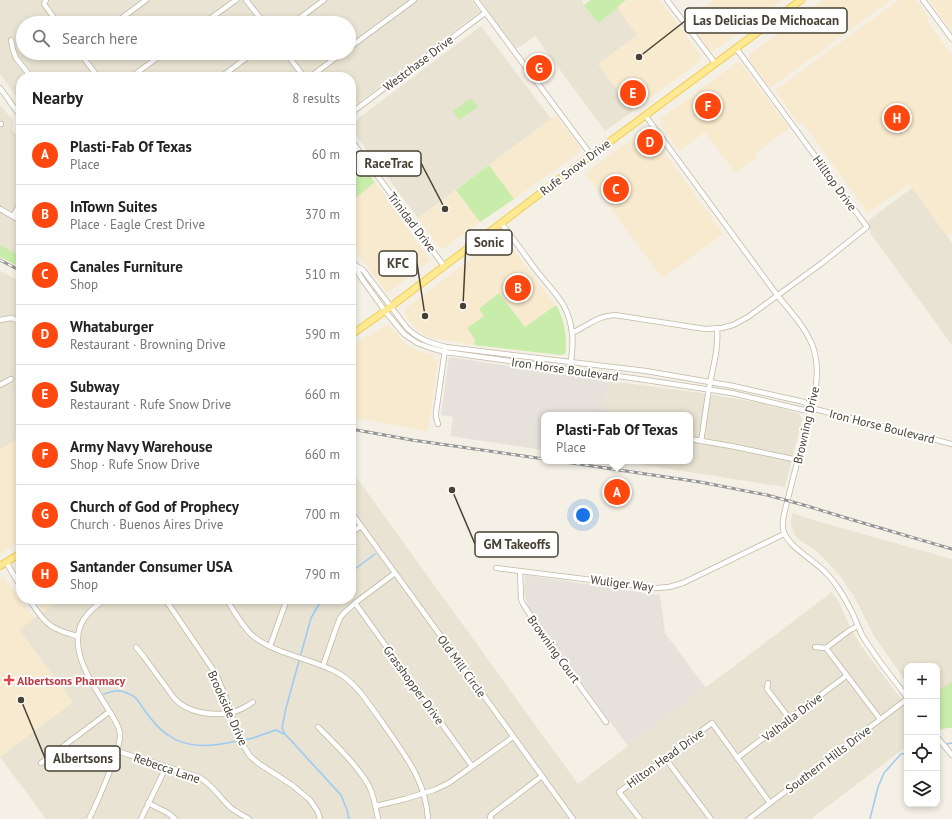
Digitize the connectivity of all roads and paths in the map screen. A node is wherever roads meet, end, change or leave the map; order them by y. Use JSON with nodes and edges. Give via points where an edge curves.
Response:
{"nodes":[{"id":1,"x":146,"y":0,"type":"edge"},
{"id":2,"x":236,"y":0,"type":"edge"},
{"id":3,"x":246,"y":0,"type":"edge"},
{"id":4,"x":324,"y":0,"type":"edge"},
{"id":5,"x":414,"y":0,"type":"edge"},
{"id":6,"x":476,"y":0,"type":"edge"},
{"id":7,"x":667,"y":0,"type":"edge"},
{"id":8,"x":801,"y":0,"type":"edge"},
{"id":9,"x":923,"y":0,"type":"edge"},
{"id":10,"x":45,"y":2,"type":"edge"},
{"id":11,"x":486,"y":13,"type":"junction"},
{"id":12,"x":54,"y":16,"type":"edge"},
{"id":13,"x":124,"y":16,"type":"edge"},
{"id":14,"x":214,"y":16,"type":"edge"},
{"id":15,"x":259,"y":16,"type":"edge"},
{"id":16,"x":302,"y":16,"type":"edge"},
{"id":17,"x":952,"y":39,"type":"edge"},
{"id":18,"x":12,"y":40,"type":"dead end"},
{"id":19,"x":356,"y":43,"type":"edge"},
{"id":20,"x":736,"y":48,"type":"junction"},
{"id":21,"x":16,"y":58,"type":"edge"},
{"id":22,"x":17,"y":60,"type":"edge"},
{"id":23,"x":85,"y":60,"type":"edge"},
{"id":24,"x":154,"y":60,"type":"edge"},
{"id":25,"x":243,"y":60,"type":"edge"},
{"id":26,"x":291,"y":60,"type":"edge"},
{"id":27,"x":333,"y":60,"type":"edge"},
{"id":28,"x":714,"y":63,"type":"junction"},
{"id":29,"x":26,"y":72,"type":"edge"},
{"id":30,"x":94,"y":72,"type":"edge"},
{"id":31,"x":138,"y":72,"type":"edge"},
{"id":32,"x":227,"y":72,"type":"edge"},
{"id":33,"x":300,"y":72,"type":"edge"},
{"id":34,"x":317,"y":72,"type":"edge"},
{"id":35,"x":0,"y":88,"type":"edge"},
{"id":36,"x":356,"y":109,"type":"edge"},
{"id":37,"x":16,"y":110,"type":"edge"},
{"id":38,"x":645,"y":115,"type":"junction"},
{"id":39,"x":356,"y":147,"type":"edge"},
{"id":40,"x":591,"y":155,"type":"junction"},
{"id":41,"x":0,"y":209,"type":"edge"},
{"id":42,"x":16,"y":211,"type":"edge"},
{"id":43,"x":13,"y":216,"type":"junction"},
{"id":44,"x":16,"y":218,"type":"edge"},
{"id":45,"x":501,"y":223,"type":"junction"},
{"id":46,"x":356,"y":266,"type":"edge"},
{"id":47,"x":444,"y":266,"type":"junction"},
{"id":48,"x":777,"y":296,"type":"junction"},
{"id":49,"x":387,"y":308,"type":"junction"},
{"id":50,"x":0,"y":320,"type":"edge"},
{"id":51,"x":16,"y":320,"type":"edge"},
{"id":52,"x":717,"y":328,"type":"junction"},
{"id":53,"x":356,"y":331,"type":"edge"},
{"id":54,"x":572,"y":333,"type":"junction"},
{"id":55,"x":446,"y":347,"type":"junction"},
{"id":56,"x":445,"y":352,"type":"junction"},
{"id":57,"x":570,"y":362,"type":"junction"},
{"id":58,"x":570,"y":370,"type":"junction"},
{"id":59,"x":11,"y":379,"type":"dead end"},
{"id":60,"x":710,"y":382,"type":"junction"},
{"id":61,"x":0,"y":385,"type":"edge"},
{"id":62,"x":709,"y":389,"type":"junction"},
{"id":63,"x":811,"y":408,"type":"junction"},
{"id":64,"x":438,"y":424,"type":"dead end"},
{"id":65,"x":693,"y":440,"type":"edge"},
{"id":66,"x":701,"y":441,"type":"junction"},
{"id":67,"x":952,"y":444,"type":"edge"},
{"id":68,"x":798,"y":460,"type":"junction"},
{"id":69,"x":356,"y":519,"type":"edge"},
{"id":70,"x":361,"y":526,"type":"junction"},
{"id":71,"x":356,"y":530,"type":"edge"},
{"id":72,"x":784,"y":534,"type":"junction"},
{"id":73,"x":16,"y":556,"type":"edge"},
{"id":74,"x":6,"y":562,"type":"junction"},
{"id":75,"x":0,"y":566,"type":"edge"},
{"id":76,"x":496,"y":568,"type":"dead end"},
{"id":77,"x":520,"y":571,"type":"junction"},
{"id":78,"x":395,"y":573,"type":"junction"},
{"id":79,"x":16,"y":578,"type":"edge"},
{"id":80,"x":356,"y":602,"type":"edge"},
{"id":81,"x":33,"y":604,"type":"edge"},
{"id":82,"x":98,"y":604,"type":"edge"},
{"id":83,"x":168,"y":604,"type":"edge"},
{"id":84,"x":230,"y":604,"type":"edge"},
{"id":85,"x":285,"y":604,"type":"edge"},
{"id":86,"x":354,"y":604,"type":"edge"},
{"id":87,"x":356,"y":604,"type":"edge"},
{"id":88,"x":858,"y":626,"type":"junction"},
{"id":89,"x":78,"y":636,"type":"junction"},
{"id":90,"x":270,"y":646,"type":"junction"},
{"id":91,"x":815,"y":647,"type":"dead end"},
{"id":92,"x":136,"y":648,"type":"dead end"},
{"id":93,"x":826,"y":648,"type":"junction"},
{"id":94,"x":323,"y":666,"type":"junction"},
{"id":95,"x":846,"y":676,"type":"junction"},
{"id":96,"x":768,"y":683,"type":"dead end"},
{"id":97,"x":904,"y":694,"type":"edge"},
{"id":98,"x":906,"y":699,"type":"edge"},
{"id":99,"x":253,"y":702,"type":"dead end"},
{"id":100,"x":109,"y":712,"type":"junction"},
{"id":101,"x":231,"y":713,"type":"junction"},
{"id":102,"x":789,"y":718,"type":"junction"},
{"id":103,"x":880,"y":720,"type":"junction"},
{"id":104,"x":606,"y":722,"type":"dead end"},
{"id":105,"x":318,"y":726,"type":"dead end"},
{"id":106,"x":513,"y":737,"type":"junction"},
{"id":107,"x":940,"y":741,"type":"edge"},
{"id":108,"x":117,"y":751,"type":"junction"},
{"id":109,"x":952,"y":755,"type":"edge"},
{"id":110,"x":665,"y":758,"type":"junction"},
{"id":111,"x":737,"y":758,"type":"junction"},
{"id":112,"x":41,"y":763,"type":"dead end"},
{"id":113,"x":472,"y":766,"type":"junction"},
{"id":114,"x":166,"y":767,"type":"junction"},
{"id":115,"x":542,"y":776,"type":"junction"},
{"id":116,"x":424,"y":793,"type":"junction"},
{"id":117,"x":148,"y":803,"type":"junction"},
{"id":118,"x":770,"y":803,"type":"junction"},
{"id":119,"x":376,"y":806,"type":"junction"},
{"id":120,"x":572,"y":817,"type":"edge"},
{"id":121,"x":89,"y":819,"type":"edge"},
{"id":122,"x":141,"y":819,"type":"edge"},
{"id":123,"x":175,"y":819,"type":"edge"},
{"id":124,"x":249,"y":819,"type":"edge"},
{"id":125,"x":320,"y":819,"type":"edge"},
{"id":126,"x":378,"y":819,"type":"edge"},
{"id":127,"x":428,"y":819,"type":"edge"},
{"id":128,"x":491,"y":819,"type":"edge"},
{"id":129,"x":565,"y":819,"type":"edge"},
{"id":130,"x":640,"y":819,"type":"edge"},
{"id":131,"x":711,"y":819,"type":"edge"},
{"id":132,"x":749,"y":819,"type":"edge"}],
"edges":[{"from":1,"to":13,"type":"street"},
{"from":2,"to":14,"type":"street"},
{"from":3,"to":15,"type":"street"},
{"from":4,"to":16,"type":"street"},
{"from":5,"to":19,"type":"street"},
{"from":6,"to":11,"type":"street"},
{"from":7,"to":28,"type":"street"},
{"from":8,"to":20,"type":"main road","name":"Rufe Snow Drive"},
{"from":9,"to":17,"type":"street"},
{"from":10,"to":12,"type":"street"},
{"from":11,"to":36,"type":"street","name":"Westchase Drive"},
{"from":11,"to":40,"type":"street"},
{"from":18,"to":21,"type":"street"},
{"from":20,"to":28,"type":"main road","name":"Rufe Snow Drive"},
{"from":20,"to":48,"type":"street","name":"Hilltop Drive","via":[[867,228]]},
{"from":22,"to":29,"type":"street"},
{"from":23,"to":30,"type":"street"},
{"from":24,"to":31,"type":"street"},
{"from":25,"to":32,"type":"street"},
{"from":26,"to":33,"type":"street"},
{"from":27,"to":34,"type":"street"},
{"from":28,"to":38,"type":"main road","name":"Rufe Snow Drive"},
{"from":35,"to":37,"type":"street"},
{"from":38,"to":40,"type":"main road","name":"Rufe Snow Drive"},
{"from":38,"to":48,"type":"street","name":"Browning Drive"},
{"from":39,"to":47,"type":"street","name":"Trinidad Drive"},
{"from":40,"to":45,"type":"main road","name":"Rufe Snow Drive"},
{"from":41,"to":43,"type":"street"},
{"from":42,"to":43,"type":"street"},
{"from":43,"to":44,"type":"street"},
{"from":45,"to":47,"type":"main road","name":"Rufe Snow Drive"},
{"from":45,"to":54,"type":"street","via":[[561,299]]},
{"from":46,"to":49,"type":"street","name":"Iron Horse Boulevard","via":[[363,270]]},
{"from":47,"to":49,"type":"main road","name":"Rufe Snow Drive"},
{"from":48,"to":52,"type":"street","via":[[743,320]]},
{"from":48,"to":63,"type":"street","name":"Browning Drive","via":[[813,348],[817,379]]},
{"from":49,"to":53,"type":"main road","name":"Rufe Snow Drive"},
{"from":49,"to":55,"type":"street","name":"Iron Horse Boulevard","via":[[420,339]]},
{"from":49,"to":56,"type":"street","name":"Iron Horse Boulevard","via":[[409,338]]},
{"from":50,"to":51,"type":"street"},
{"from":52,"to":54,"type":"street","via":[[705,329],[607,315]]},
{"from":52,"to":60,"type":"street","via":[[718,336]]},
{"from":54,"to":57,"type":"street"},
{"from":55,"to":56,"type":"street"},
{"from":55,"to":57,"type":"street","name":"Iron Horse Boulevard"},
{"from":56,"to":58,"type":"street","name":"Iron Horse Boulevard"},
{"from":56,"to":64,"type":"street","via":[[436,412]]},
{"from":57,"to":58,"type":"street"},
{"from":57,"to":60,"type":"street","name":"Iron Horse Boulevard"},
{"from":58,"to":62,"type":"street","name":"Iron Horse Boulevard"},
{"from":59,"to":61,"type":"street"},
{"from":60,"to":62,"type":"street"},
{"from":60,"to":63,"type":"street","name":"Iron Horse Boulevard","via":[[804,402]]},
{"from":62,"to":63,"type":"street","name":"Iron Horse Boulevard","via":[[802,410]]},
{"from":62,"to":66,"type":"street"},
{"from":63,"to":67,"type":"street","name":"Iron Horse Boulevard"},
{"from":63,"to":68,"type":"street","name":"Browning Drive"},
{"from":65,"to":66,"type":"street"},
{"from":66,"to":68,"type":"street"},
{"from":68,"to":72,"type":"street","name":"Browning Drive","via":[[784,514]]},
{"from":69,"to":70,"type":"street","name":"Old Mill Circle"},
{"from":70,"to":71,"type":"street"},
{"from":70,"to":78,"type":"street","name":"Old Mill Circle"},
{"from":72,"to":77,"type":"street","name":"Wuliger Way","via":[[683,583],[663,588]]},
{"from":72,"to":88,"type":"street","via":[[828,574],[840,590]]},
{"from":73,"to":74,"type":"main road"},
{"from":74,"to":75,"type":"main road"},
{"from":74,"to":79,"type":"street"},
{"from":76,"to":77,"type":"street","name":"Wuliger Way"},
{"from":77,"to":104,"type":"street","name":"Browning Court","via":[[523,604]]},
{"from":78,"to":80,"type":"street"},
{"from":78,"to":106,"type":"street","name":"Old Mill Circle"},
{"from":81,"to":89,"type":"street","via":[[50,625]]},
{"from":82,"to":89,"type":"street","via":[[84,619]]},
{"from":83,"to":101,"type":"street","name":"Brookside Drive","via":[[216,674]]},
{"from":84,"to":90,"type":"street","via":[[253,636]]},
{"from":85,"to":90,"type":"street"},
{"from":86,"to":94,"type":"street","via":[[340,618]]},
{"from":87,"to":113,"type":"street","name":"Grasshopper Drive"},
{"from":88,"to":93,"type":"street"},
{"from":88,"to":97,"type":"street"},
{"from":89,"to":100,"type":"street","via":[[85,670]]},
{"from":90,"to":94,"type":"street"},
{"from":91,"to":93,"type":"street"},
{"from":92,"to":101,"type":"street","via":[[178,703],[185,708],[218,714]]},
{"from":93,"to":95,"type":"street"},
{"from":94,"to":116,"type":"street","via":[[353,683],[404,754]]},
{"from":95,"to":102,"type":"street","name":"Valhalla Drive"},
{"from":95,"to":103,"type":"street"},
{"from":96,"to":102,"type":"street","via":[[767,689]]},
{"from":98,"to":103,"type":"street","name":"Southern Hills Drive"},
{"from":99,"to":101,"type":"street"},
{"from":100,"to":108,"type":"street","via":[[119,728],[120,740]]},
{"from":100,"to":112,"type":"street"},
{"from":101,"to":125,"type":"street","name":"Brookside Drive","via":[[239,737],[250,756],[258,764],[292,784],[310,800]]},
{"from":102,"to":111,"type":"street","name":"Valhalla Drive"},
{"from":103,"to":118,"type":"street","name":"Southern Hills Drive"},
{"from":105,"to":119,"type":"street","via":[[361,774]]},
{"from":106,"to":113,"type":"street"},
{"from":106,"to":115,"type":"street","name":"Old Mill Circle"},
{"from":107,"to":109,"type":"street"},
{"from":108,"to":114,"type":"street","name":"Rebecca Lane"},
{"from":108,"to":121,"type":"street"},
{"from":110,"to":111,"type":"street","name":"Hilton Head Drive","via":[[712,723]]},
{"from":110,"to":130,"type":"street","name":"Hilton Head Drive","via":[[619,792]]},
{"from":110,"to":131,"type":"street"},
{"from":111,"to":118,"type":"street"},
{"from":113,"to":116,"type":"street","via":[[449,783]]},
{"from":114,"to":117,"type":"street"},
{"from":114,"to":124,"type":"street","name":"Rebecca Lane","via":[[205,780],[228,806]]},
{"from":115,"to":120,"type":"street","name":"Old Mill Circle"},
{"from":115,"to":128,"type":"street","via":[[492,814]]},
{"from":116,"to":119,"type":"street"},
{"from":116,"to":127,"type":"street"},
{"from":117,"to":122,"type":"street"},
{"from":117,"to":123,"type":"street"},
{"from":118,"to":132,"type":"street","name":"Southern Hills Drive"},
{"from":119,"to":126,"type":"street"},
{"from":120,"to":129,"type":"street"}]}
